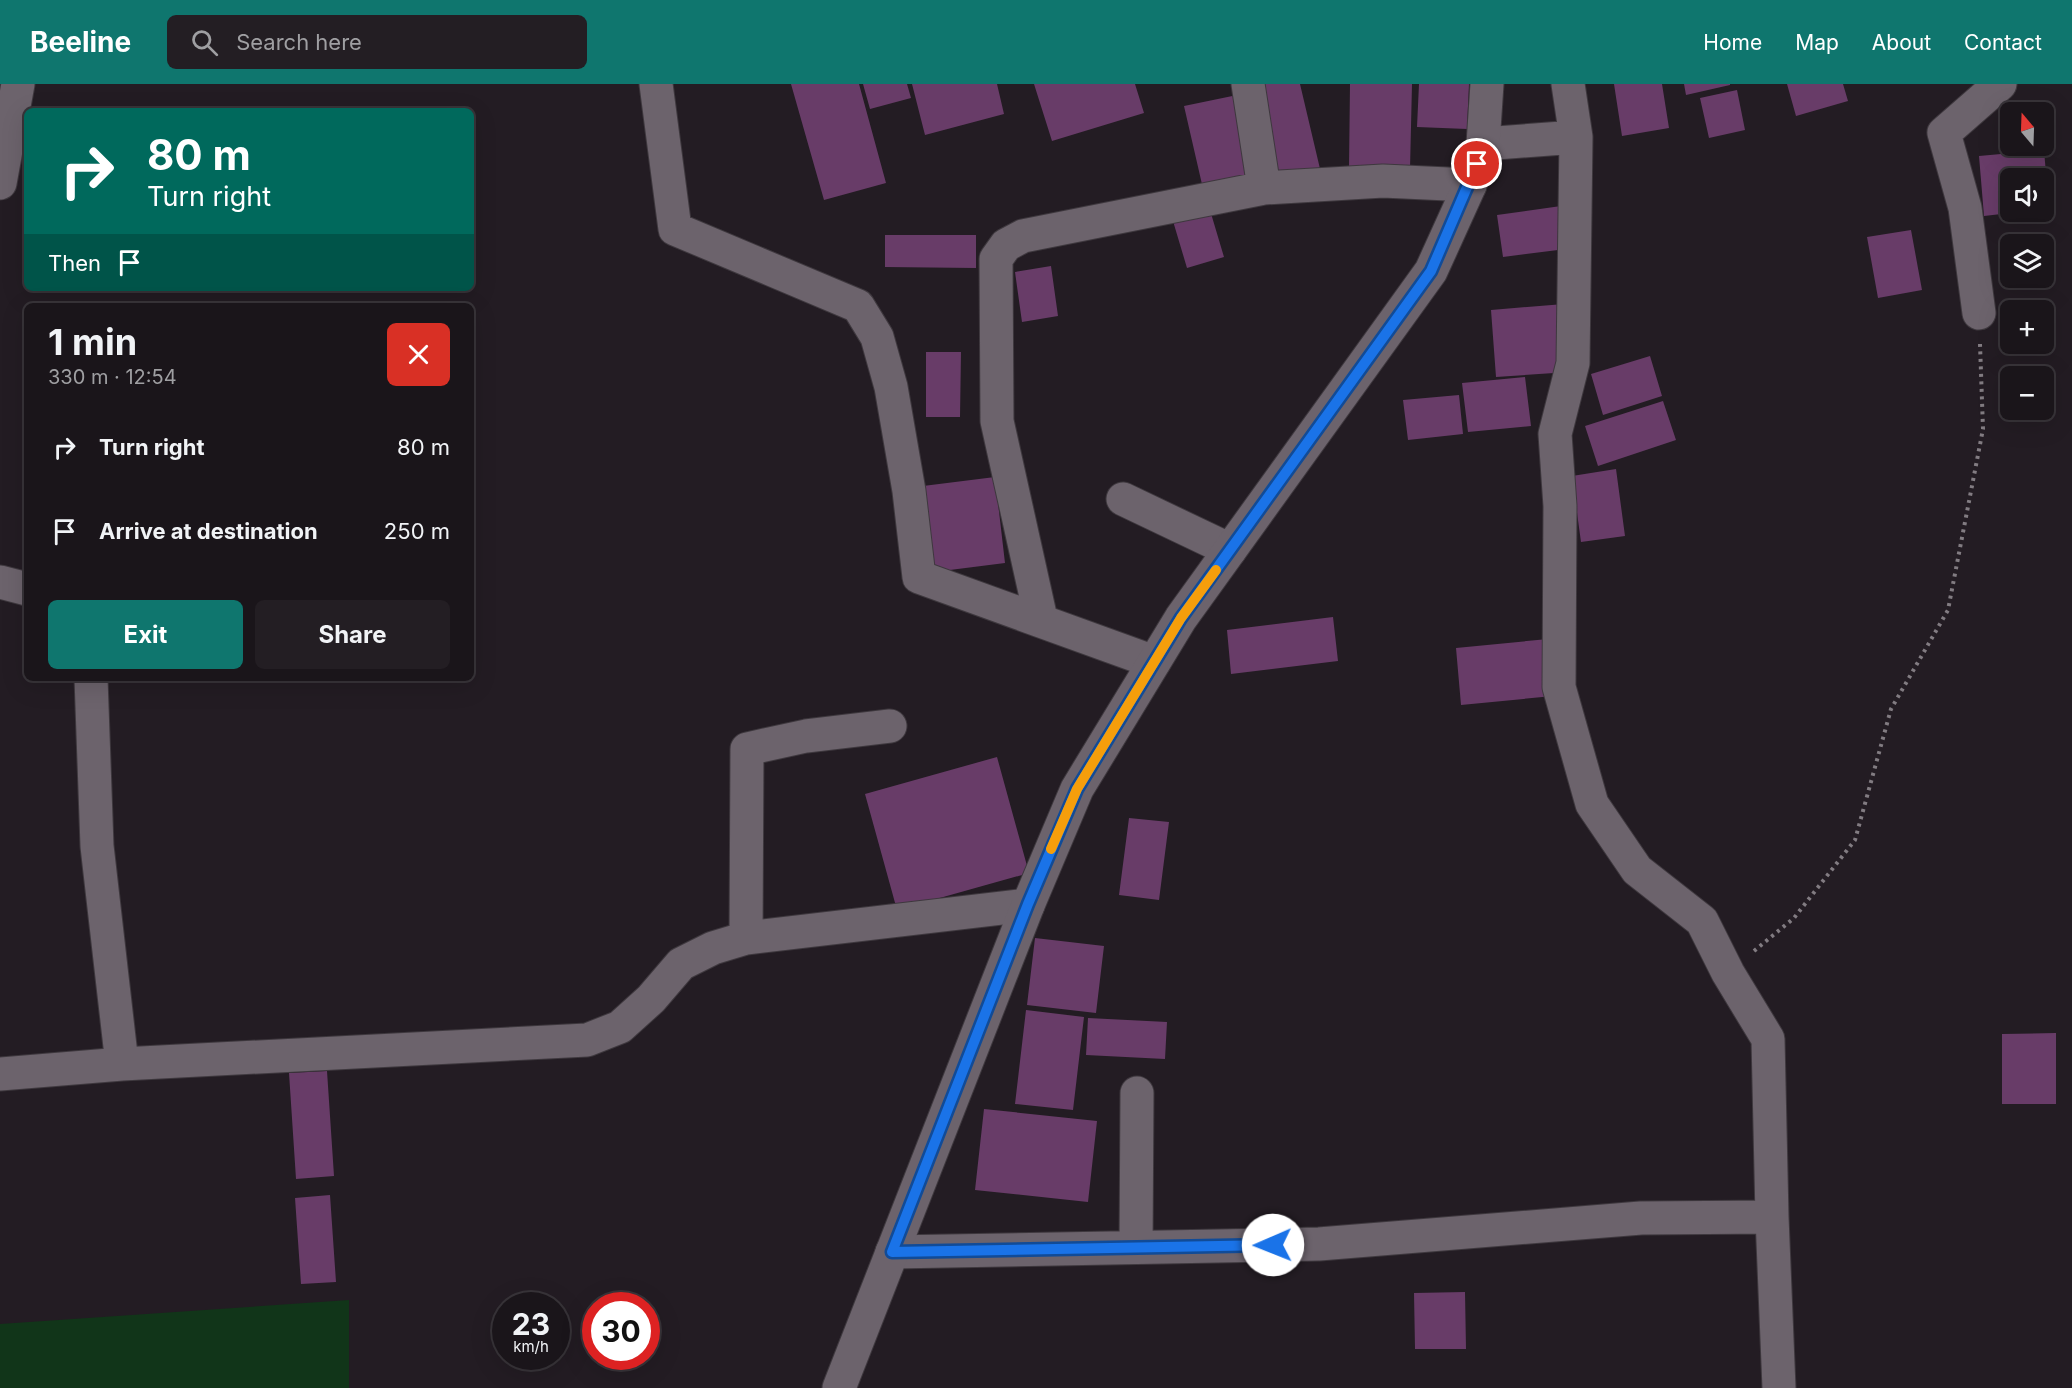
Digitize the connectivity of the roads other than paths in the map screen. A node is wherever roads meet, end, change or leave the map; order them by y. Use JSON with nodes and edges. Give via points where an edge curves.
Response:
{"nodes":[{"id":1,"x":18,"y":84,"type":"edge"},
{"id":2,"x":656,"y":84,"type":"edge"},
{"id":3,"x":1248,"y":84,"type":"edge"},
{"id":4,"x":1487,"y":84,"type":"edge"},
{"id":5,"x":1568,"y":84,"type":"edge"},
{"id":6,"x":2000,"y":84,"type":"edge"},
{"id":7,"x":1576,"y":137,"type":"junction"},
{"id":8,"x":1483,"y":144,"type":"junction"},
{"id":9,"x":0,"y":183,"type":"edge"},
{"id":10,"x":1470,"y":184,"type":"junction"},
{"id":11,"x":1264,"y":188,"type":"junction"},
{"id":12,"x":1979,"y":313,"type":"road end"},
{"id":13,"x":1123,"y":499,"type":"dead end"},
{"id":14,"x":1230,"y":550,"type":"junction"},
{"id":15,"x":0,"y":582,"type":"edge"},
{"id":16,"x":24,"y":588,"type":"edge"},
{"id":17,"x":1041,"y":620,"type":"junction"},
{"id":18,"x":1154,"y":662,"type":"junction"},
{"id":19,"x":91,"y":681,"type":"edge"},
{"id":20,"x":891,"y":726,"type":"dead end"},
{"id":21,"x":1028,"y":904,"type":"junction"},
{"id":22,"x":746,"y":938,"type":"junction"},
{"id":23,"x":122,"y":1064,"type":"junction"},
{"id":24,"x":0,"y":1074,"type":"edge"},
{"id":25,"x":1137,"y":1093,"type":"dead end"},
{"id":26,"x":1772,"y":1217,"type":"junction"},
{"id":27,"x":1136,"y":1247,"type":"junction"},
{"id":28,"x":892,"y":1252,"type":"junction"},
{"id":29,"x":839,"y":1388,"type":"edge"},
{"id":30,"x":1779,"y":1388,"type":"edge"}],
"edges":[{"from":1,"to":9,"type":"street"},
{"from":2,"to":17,"type":"street","via":[[675,229],[858,306],[877,337],[895,410],[919,577]]},
{"from":3,"to":11,"type":"street"},
{"from":4,"to":8,"type":"street"},
{"from":5,"to":7,"type":"street"},
{"from":6,"to":12,"type":"street","via":[[1944,133],[1965,208]]},
{"from":7,"to":8,"type":"street"},
{"from":7,"to":26,"type":"street","via":[[1573,363],[1556,434],[1560,506],[1559,687],[1592,804],[1637,870],[1702,921],[1768,1039]]},
{"from":8,"to":10,"type":"street"},
{"from":10,"to":11,"type":"street","via":[[1383,180]]},
{"from":10,"to":14,"type":"street","via":[[1431,271]]},
{"from":11,"to":17,"type":"street","via":[[1023,236],[1006,245],[996,259],[997,421]]},
{"from":13,"to":14,"type":"street"},
{"from":14,"to":18,"type":"street"},
{"from":15,"to":16,"type":"street"},
{"from":17,"to":18,"type":"street"},
{"from":18,"to":21,"type":"street","via":[[1077,789]]},
{"from":19,"to":23,"type":"street","via":[[97,846]]},
{"from":20,"to":22,"type":"street","via":[[806,736],[747,749]]},
{"from":21,"to":22,"type":"street"},
{"from":21,"to":28,"type":"street"},
{"from":22,"to":23,"type":"street","via":[[681,964],[620,1027],[587,1040]]},
{"from":23,"to":24,"type":"street"},
{"from":25,"to":27,"type":"street"},
{"from":26,"to":27,"type":"street","via":[[1641,1218],[1319,1244]]},
{"from":26,"to":30,"type":"street"},
{"from":27,"to":28,"type":"street"},
{"from":28,"to":29,"type":"street"}]}
